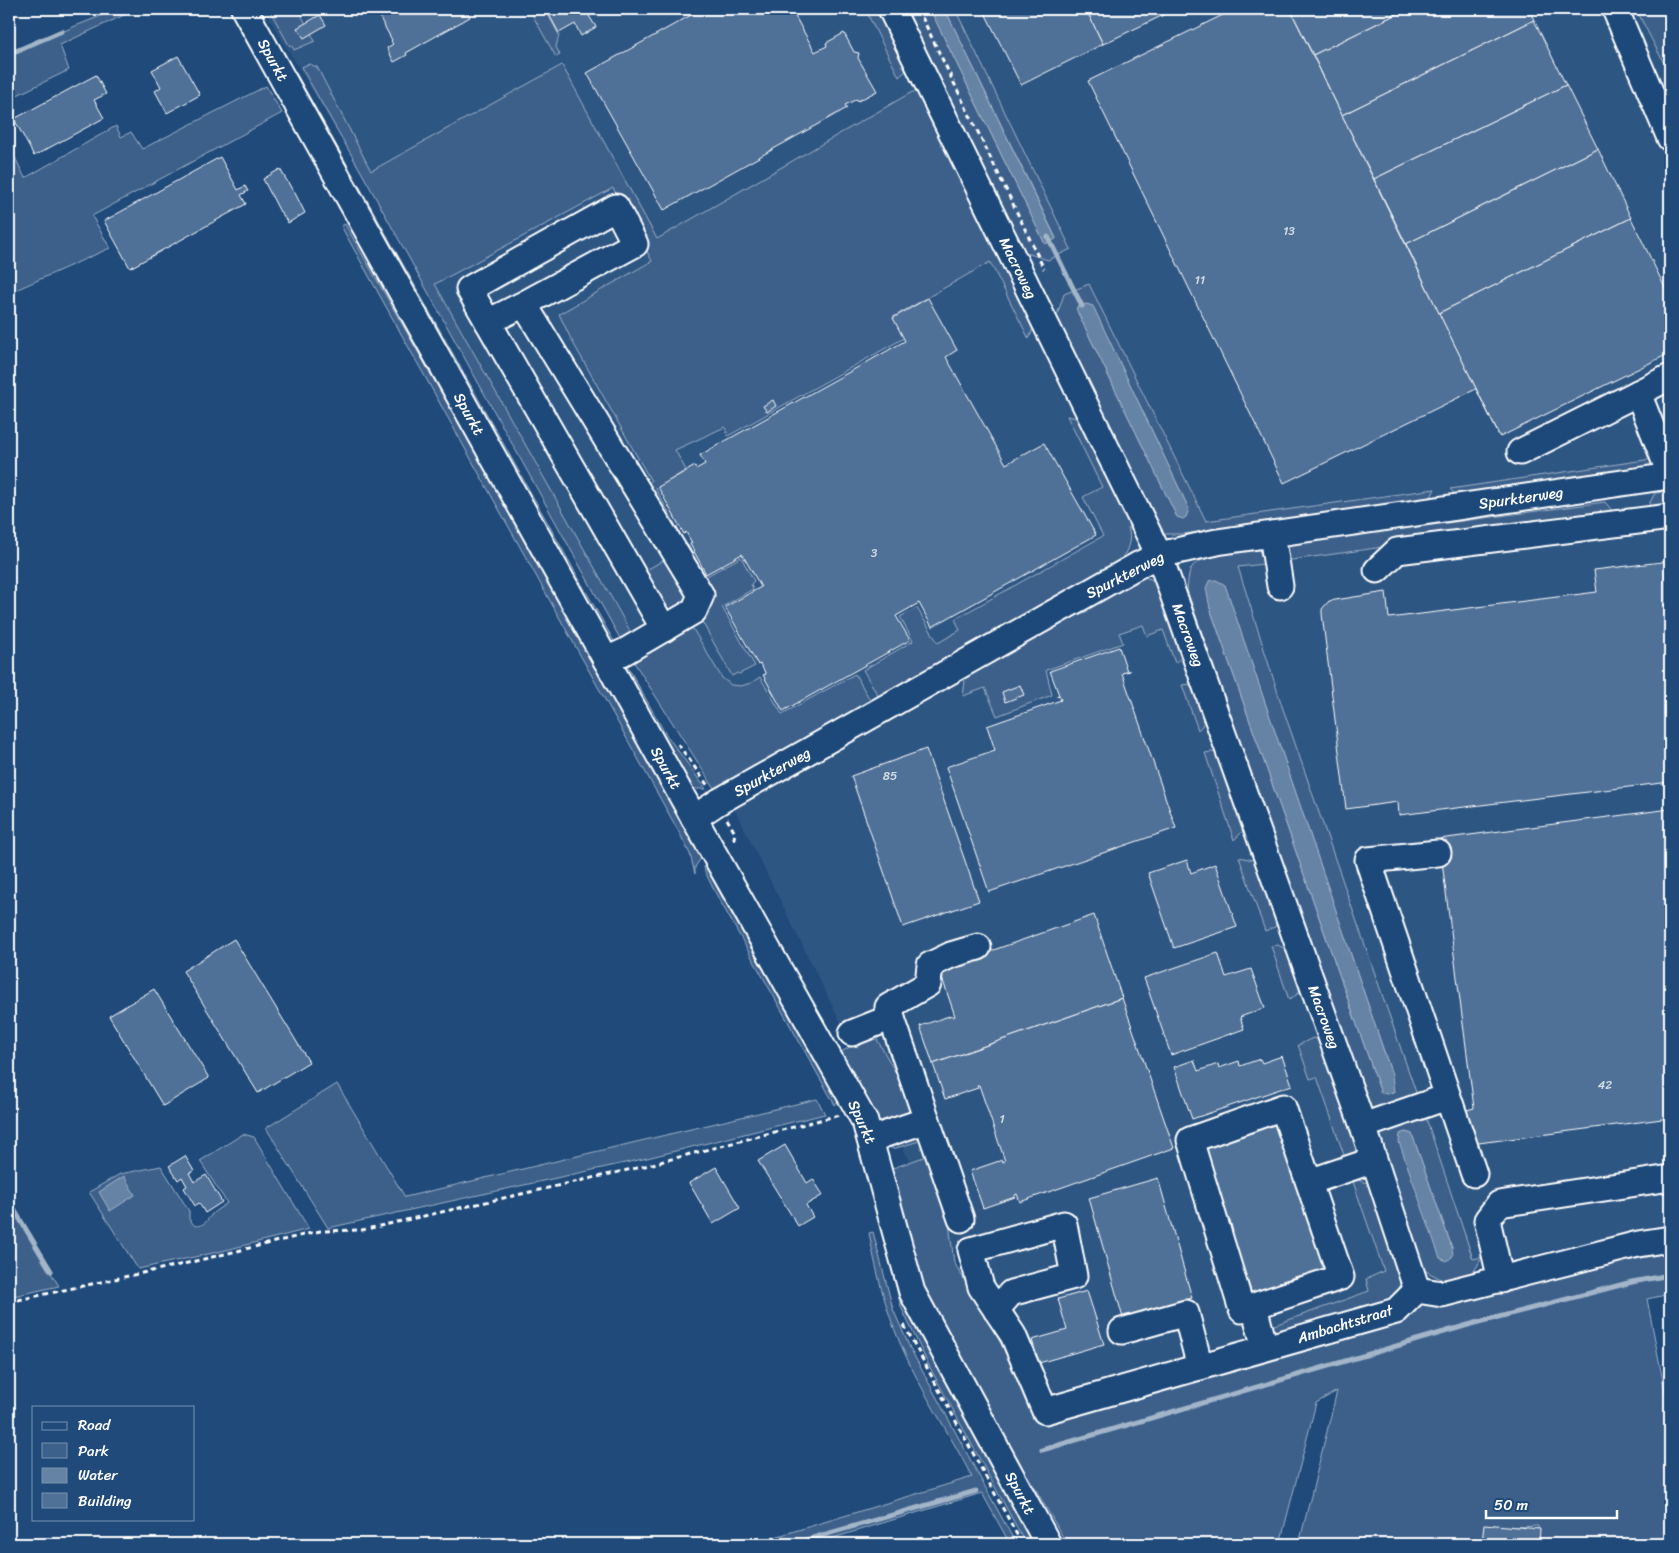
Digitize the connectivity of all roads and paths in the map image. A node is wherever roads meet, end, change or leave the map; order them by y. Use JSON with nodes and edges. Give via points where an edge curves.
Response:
{"nodes":[{"id":1,"x":244,"y":9,"type":"edge"},
{"id":2,"x":891,"y":9,"type":"edge"},
{"id":3,"x":918,"y":9,"type":"edge"},
{"id":4,"x":1614,"y":9,"type":"edge"},
{"id":5,"x":1670,"y":138,"type":"edge"},
{"id":6,"x":1047,"y":275,"type":"dead end"},
{"id":7,"x":524,"y":304,"type":"junction"},
{"id":8,"x":488,"y":322,"type":"junction"},
{"id":9,"x":1670,"y":377,"type":"edge"},
{"id":10,"x":1638,"y":393,"type":"junction"},
{"id":11,"x":1663,"y":429,"type":"edge"},
{"id":12,"x":1520,"y":452,"type":"dead end"},
{"id":13,"x":1670,"y":475,"type":"edge"},
{"id":14,"x":1670,"y":518,"type":"edge"},
{"id":15,"x":1272,"y":534,"type":"junction"},
{"id":16,"x":1159,"y":555,"type":"junction"},
{"id":17,"x":1376,"y":570,"type":"dead end"},
{"id":18,"x":1280,"y":586,"type":"dead end"},
{"id":19,"x":664,"y":628,"type":"junction"},
{"id":20,"x":606,"y":660,"type":"junction"},
{"id":21,"x":694,"y":818,"type":"junction"},
{"id":22,"x":1438,"y":853,"type":"dead end"},
{"id":23,"x":978,"y":947,"type":"dead end"},
{"id":24,"x":892,"y":1017,"type":"junction"},
{"id":25,"x":852,"y":1033,"type":"dead end"},
{"id":26,"x":1447,"y":1097,"type":"junction"},
{"id":27,"x":856,"y":1107,"type":"junction"},
{"id":28,"x":927,"y":1120,"type":"junction"},
{"id":29,"x":1363,"y":1126,"type":"junction"},
{"id":30,"x":871,"y":1139,"type":"junction"},
{"id":31,"x":1374,"y":1160,"type":"junction"},
{"id":32,"x":1474,"y":1174,"type":"dead end"},
{"id":33,"x":1670,"y":1178,"type":"edge"},
{"id":34,"x":1309,"y":1182,"type":"junction"},
{"id":35,"x":960,"y":1219,"type":"dead end"},
{"id":36,"x":1670,"y":1239,"type":"edge"},
{"id":37,"x":1501,"y":1280,"type":"junction"},
{"id":38,"x":1417,"y":1290,"type":"junction"},
{"id":39,"x":9,"y":1302,"type":"edge"},
{"id":40,"x":1254,"y":1306,"type":"junction"},
{"id":41,"x":996,"y":1310,"type":"dead end"},
{"id":42,"x":1122,"y":1331,"type":"dead end"},
{"id":43,"x":1265,"y":1348,"type":"junction"},
{"id":44,"x":1200,"y":1367,"type":"junction"},
{"id":45,"x":1048,"y":1544,"type":"edge"}],
"edges":[{"from":1,"to":20,"type":"street","name":"Spurkt"},
{"from":2,"to":16,"type":"street","name":"Macroweg"},
{"from":3,"to":6,"type":"path"},
{"from":4,"to":5,"type":"street"},
{"from":7,"to":8,"type":"street"},
{"from":7,"to":8,"type":"street","via":[[635,244],[616,207],[469,289]]},
{"from":7,"to":19,"type":"street","via":[[701,595],[694,611]]},
{"from":8,"to":19,"type":"street"},
{"from":9,"to":10,"type":"street"},
{"from":10,"to":11,"type":"street"},
{"from":10,"to":12,"type":"street"},
{"from":11,"to":13,"type":"street"},
{"from":13,"to":15,"type":"street","name":"Spurkterweg"},
{"from":14,"to":17,"type":"street","via":[[1397,550]]},
{"from":15,"to":16,"type":"street","name":"Spurkterweg"},
{"from":15,"to":18,"type":"street"},
{"from":16,"to":21,"type":"street","name":"Spurkterweg"},
{"from":16,"to":29,"type":"street","name":"Macroweg"},
{"from":19,"to":20,"type":"street"},
{"from":20,"to":21,"type":"street","name":"Spurkt"},
{"from":21,"to":27,"type":"street","name":"Spurkt"},
{"from":22,"to":26,"type":"street","via":[[1368,860]]},
{"from":23,"to":24,"type":"street","via":[[930,965],[928,984],[888,1007]]},
{"from":24,"to":25,"type":"street"},
{"from":24,"to":28,"type":"street"},
{"from":26,"to":29,"type":"street"},
{"from":26,"to":32,"type":"street"},
{"from":27,"to":30,"type":"street","name":"Spurkt"},
{"from":27,"to":39,"type":"path","via":[[822,1121],[641,1167],[362,1230],[320,1230]]},
{"from":28,"to":30,"type":"street"},
{"from":28,"to":35,"type":"street"},
{"from":29,"to":31,"type":"street","name":"Macroweg"},
{"from":30,"to":45,"type":"street","name":"Spurkt","via":[[912,1292]]},
{"from":31,"to":34,"type":"street"},
{"from":31,"to":38,"type":"street","name":"Macroweg"},
{"from":33,"to":37,"type":"street","via":[[1499,1204],[1487,1220]]},
{"from":34,"to":40,"type":"street","via":[[1341,1277]]},
{"from":34,"to":40,"type":"street","via":[[1284,1107],[1190,1140],[1242,1310]]},
{"from":36,"to":37,"type":"street","via":[[1638,1244]]},
{"from":37,"to":38,"type":"street","via":[[1442,1294]]},
{"from":38,"to":43,"type":"street","name":"Ambachtstraat","via":[[1396,1311]]},
{"from":40,"to":43,"type":"street"},
{"from":41,"to":44,"type":"street","name":"Ambachtstraat","via":[[1013,1335],[1045,1412]]},
{"from":42,"to":44,"type":"street","via":[[1186,1313]]},
{"from":43,"to":44,"type":"street","name":"Ambachtstraat"}]}
